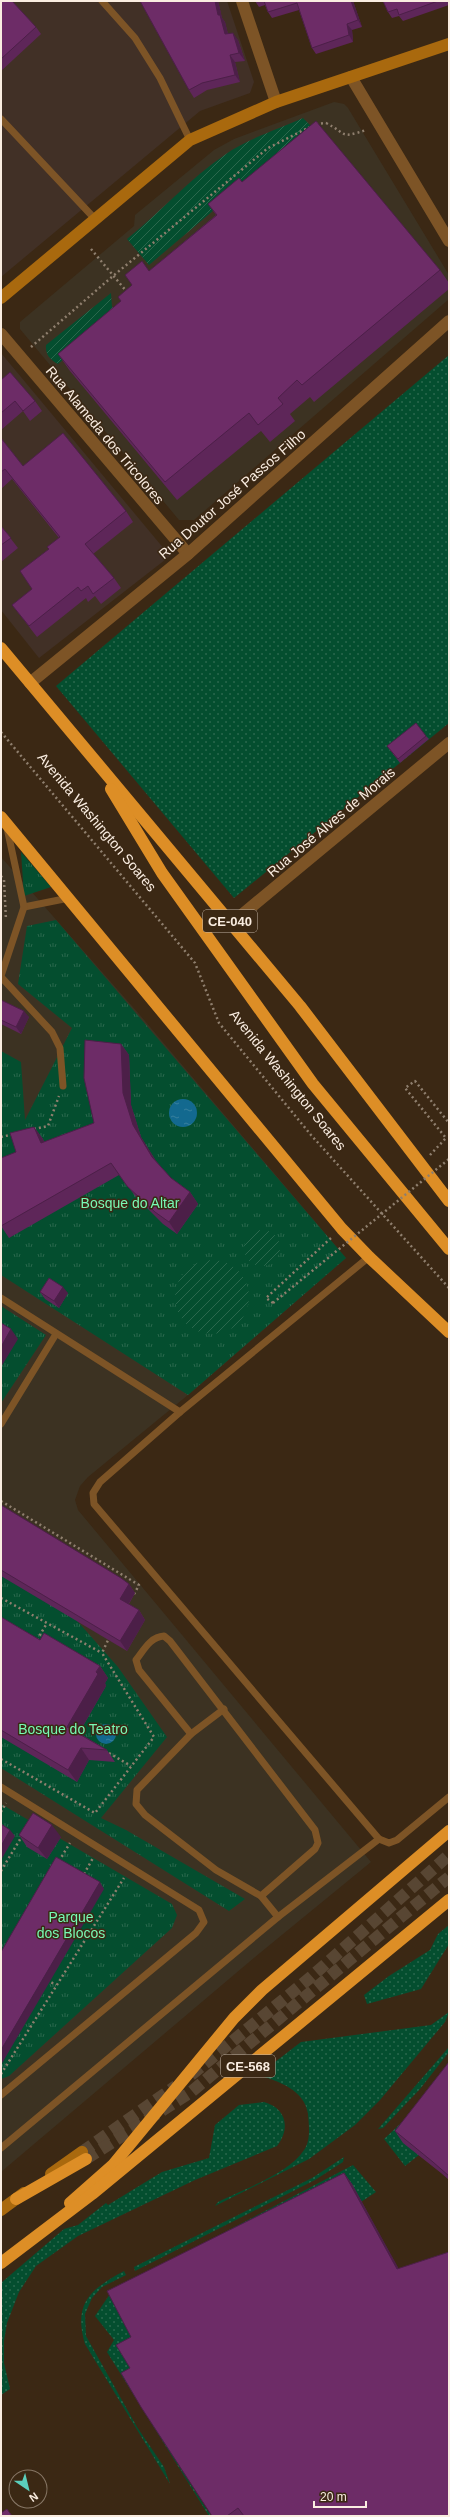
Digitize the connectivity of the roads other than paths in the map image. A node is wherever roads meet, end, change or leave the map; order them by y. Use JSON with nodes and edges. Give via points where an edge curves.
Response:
{"nodes":[{"id":1,"x":102,"y":1,"type":"edge"},
{"id":2,"x":242,"y":1,"type":"edge"},
{"id":3,"x":449,"y":44,"type":"edge"},
{"id":4,"x":351,"y":77,"type":"junction"},
{"id":5,"x":276,"y":102,"type":"junction"},
{"id":6,"x":1,"y":119,"type":"edge"},
{"id":7,"x":190,"y":140,"type":"junction"},
{"id":8,"x":95,"y":219,"type":"junction"},
{"id":9,"x":449,"y":241,"type":"edge"},
{"id":10,"x":1,"y":298,"type":"edge"},
{"id":11,"x":449,"y":321,"type":"edge"},
{"id":12,"x":1,"y":334,"type":"edge"},
{"id":13,"x":188,"y":554,"type":"junction"},
{"id":14,"x":1,"y":648,"type":"edge"},
{"id":15,"x":30,"y":684,"type":"junction"},
{"id":16,"x":449,"y":743,"type":"edge"},
{"id":17,"x":89,"y":754,"type":"junction"},
{"id":18,"x":4,"y":820,"type":"edge"},
{"id":19,"x":69,"y":898,"type":"junction"},
{"id":20,"x":24,"y":908,"type":"junction"},
{"id":21,"x":232,"y":923,"type":"junction"},
{"id":22,"x":1,"y":977,"type":"edge"},
{"id":23,"x":63,"y":1086,"type":"road end"},
{"id":24,"x":449,"y":1201,"type":"edge"},
{"id":25,"x":449,"y":1249,"type":"edge"},
{"id":26,"x":368,"y":1257,"type":"junction"},
{"id":27,"x":1,"y":1298,"type":"edge"},
{"id":28,"x":449,"y":1332,"type":"edge"},
{"id":29,"x":56,"y":1334,"type":"junction"},
{"id":30,"x":180,"y":1412,"type":"junction"},
{"id":31,"x":1,"y":1424,"type":"edge"},
{"id":32,"x":224,"y":1709,"type":"junction"},
{"id":33,"x":191,"y":1734,"type":"junction"},
{"id":34,"x":1,"y":1787,"type":"edge"},
{"id":35,"x":449,"y":1797,"type":"edge"},
{"id":36,"x":449,"y":1831,"type":"edge"},
{"id":37,"x":379,"y":1839,"type":"junction"},
{"id":38,"x":261,"y":1896,"type":"junction"},
{"id":39,"x":449,"y":1900,"type":"edge"},
{"id":40,"x":278,"y":1917,"type":"junction"},
{"id":41,"x":1,"y":2095,"type":"edge"},
{"id":42,"x":1,"y":2148,"type":"edge"},
{"id":43,"x":84,"y":2156,"type":"tunnel mouth"},
{"id":44,"x":16,"y":2199,"type":"joint"},
{"id":45,"x":1,"y":2210,"type":"edge"},
{"id":46,"x":44,"y":2229,"type":"junction"},
{"id":47,"x":1,"y":2263,"type":"edge"}],
"edges":[{"from":1,"to":7,"type":"lane","via":[[135,38],[160,78]]},
{"from":2,"to":5,"type":"street"},
{"from":3,"to":4,"type":"main road"},
{"from":4,"to":5,"type":"main road"},
{"from":4,"to":9,"type":"street"},
{"from":5,"to":7,"type":"main road"},
{"from":6,"to":8,"type":"lane"},
{"from":7,"to":8,"type":"main road"},
{"from":8,"to":10,"type":"main road"},
{"from":11,"to":13,"type":"street","name":"Rua Doutor José Passos Filho"},
{"from":12,"to":13,"type":"street","name":"Rua Alameda dos Tricolores"},
{"from":13,"to":15,"type":"street","name":"Rua Doutor José Passos Filho"},
{"from":14,"to":15,"type":"highway","number":"CE-040"},
{"from":15,"to":17,"type":"highway","number":"CE-040"},
{"from":16,"to":21,"type":"street","name":"Rua José Alves de Morais"},
{"from":17,"to":21,"type":"highway","number":"CE-040"},
{"from":17,"to":25,"type":"highway","via":[[162,873],[313,1084]]},
{"from":18,"to":19,"type":"highway"},
{"from":18,"to":20,"type":"lane"},
{"from":19,"to":20,"type":"lane"},
{"from":19,"to":26,"type":"highway"},
{"from":20,"to":22,"type":"lane"},
{"from":21,"to":24,"type":"highway","number":"CE-040","via":[[300,1006]]},
{"from":22,"to":23,"type":"lane","via":[[52,1032],[60,1048]]},
{"from":26,"to":28,"type":"highway"},
{"from":26,"to":30,"type":"lane"},
{"from":27,"to":29,"type":"lane"},
{"from":29,"to":30,"type":"lane"},
{"from":29,"to":31,"type":"lane"},
{"from":30,"to":37,"type":"lane","via":[[100,1482],[93,1493],[94,1504]]},
{"from":32,"to":33,"type":"lane"},
{"from":32,"to":33,"type":"lane","via":[[170,1641],[164,1636],[151,1641],[136,1660],[138,1670]]},
{"from":32,"to":38,"type":"lane","via":[[315,1830],[318,1843],[315,1849]]},
{"from":33,"to":38,"type":"lane","via":[[137,1790],[136,1804],[216,1870]]},
{"from":34,"to":41,"type":"lane","via":[[199,1910],[204,1922],[202,1928]]},
{"from":35,"to":37,"type":"lane","via":[[397,1840],[389,1843]]},
{"from":36,"to":46,"type":"highway","via":[[262,1990],[234,2018],[113,2165],[84,2189]]},
{"from":37,"to":40,"type":"lane"},
{"from":38,"to":40,"type":"lane"},
{"from":39,"to":46,"type":"highway","number":"CE-568","via":[[92,2194]]},
{"from":40,"to":42,"type":"lane"},
{"from":43,"to":44,"type":"highway"},
{"from":44,"to":45,"type":"main road"},
{"from":46,"to":47,"type":"highway","number":"CE-568"}]}
